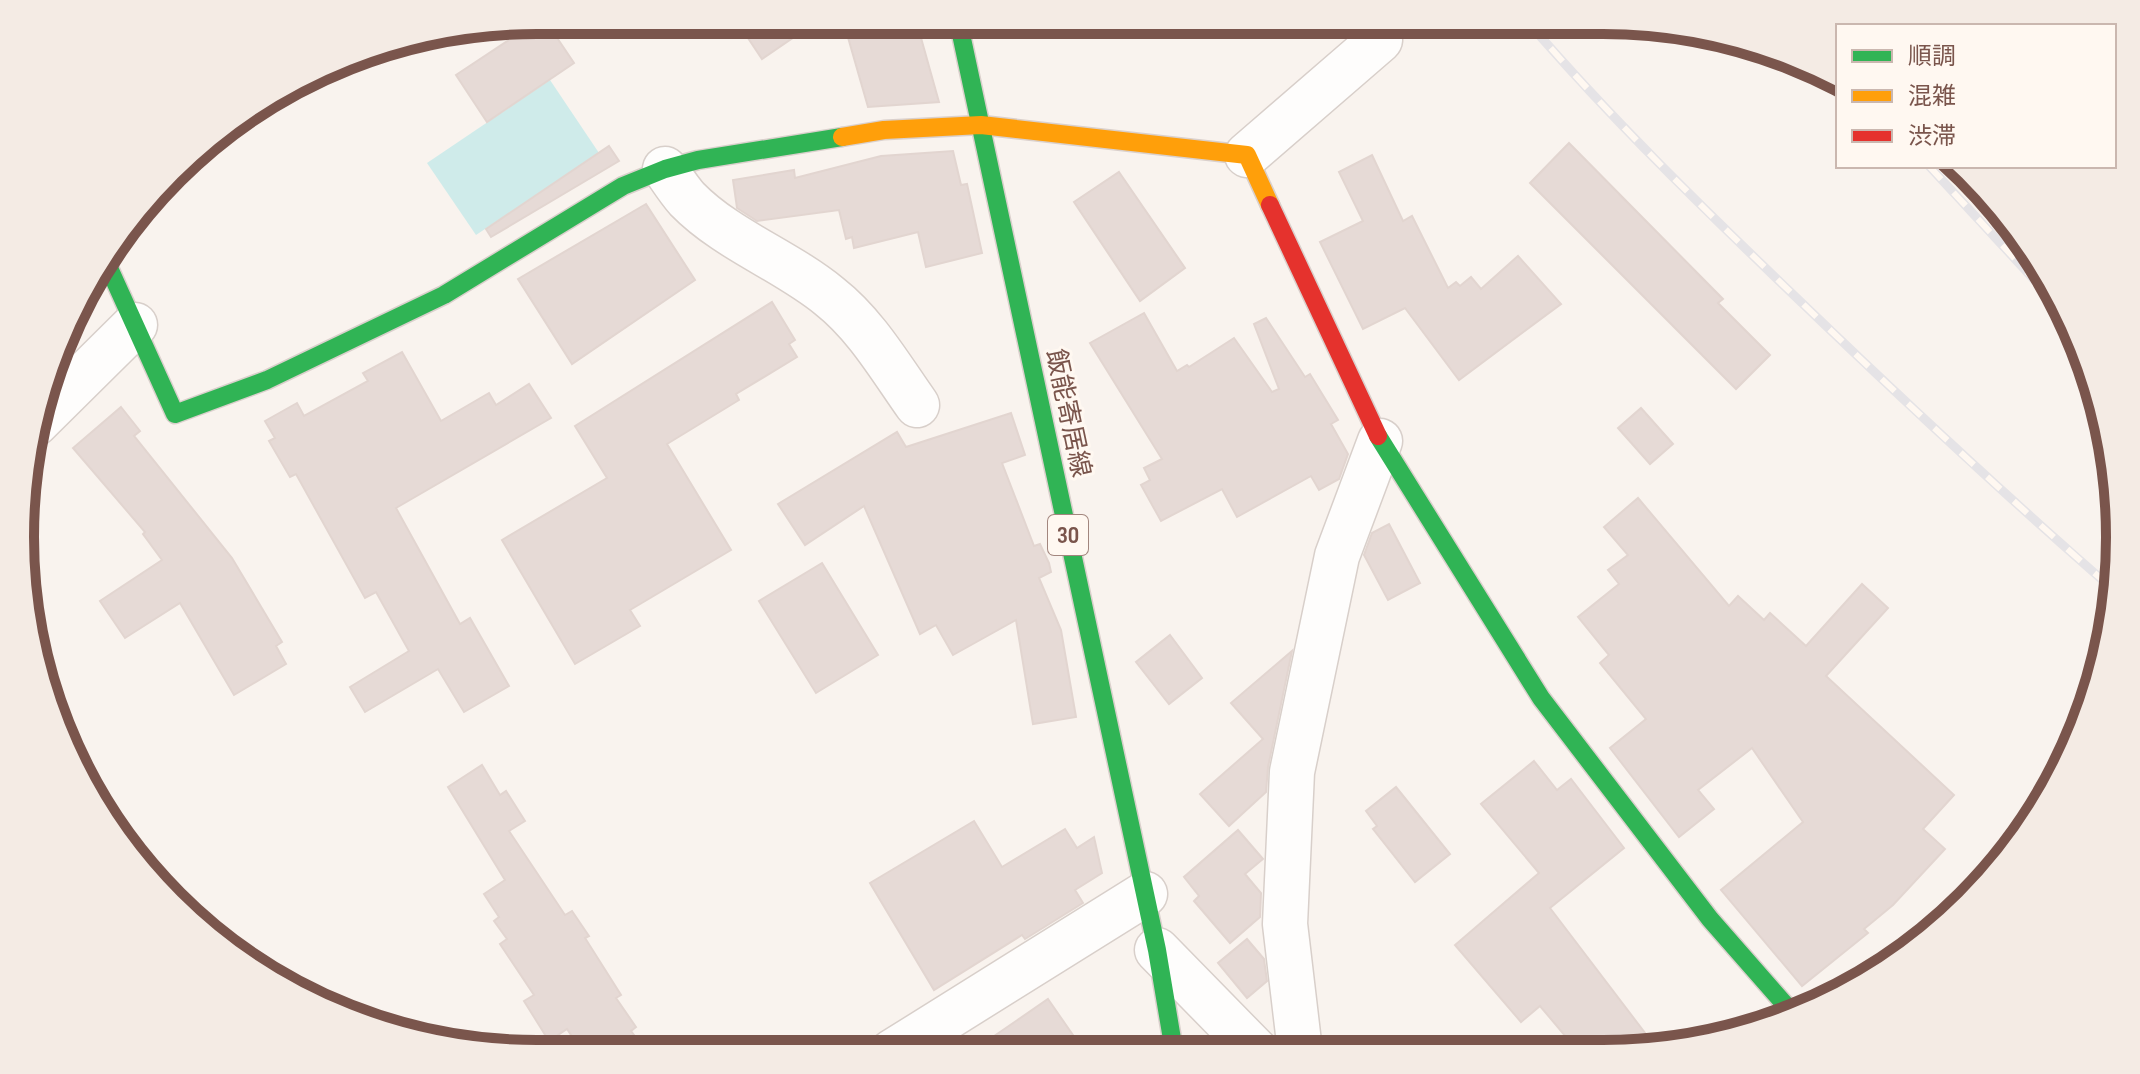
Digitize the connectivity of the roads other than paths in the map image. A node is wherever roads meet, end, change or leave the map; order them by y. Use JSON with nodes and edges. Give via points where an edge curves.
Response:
{"nodes":[{"id":1,"x":961,"y":34,"type":"edge"},
{"id":2,"x":1380,"y":40,"type":"dead end"},
{"id":3,"x":981,"y":125,"type":"junction"},
{"id":4,"x":1247,"y":155,"type":"junction"},
{"id":5,"x":665,"y":169,"type":"junction"},
{"id":6,"x":110,"y":271,"type":"edge"},
{"id":7,"x":135,"y":325,"type":"junction"},
{"id":8,"x":917,"y":405,"type":"dead end"},
{"id":9,"x":51,"y":408,"type":"edge"},
{"id":10,"x":1380,"y":441,"type":"junction"},
{"id":11,"x":1145,"y":894,"type":"junction"},
{"id":12,"x":1157,"y":950,"type":"junction"},
{"id":13,"x":1786,"y":1005,"type":"edge"},
{"id":14,"x":911,"y":1040,"type":"edge"},
{"id":15,"x":1172,"y":1040,"type":"edge"},
{"id":16,"x":1245,"y":1040,"type":"edge"},
{"id":17,"x":1299,"y":1040,"type":"edge"}],
"edges":[{"from":1,"to":3,"type":"street","name":"飯能寄居線","number":"30"},
{"from":2,"to":4,"type":"street"},
{"from":3,"to":4,"type":"street"},
{"from":3,"to":5,"type":"street","via":[[884,130]]},
{"from":3,"to":11,"type":"street","name":"飯能寄居線","number":"30"},
{"from":4,"to":10,"type":"street"},
{"from":5,"to":7,"type":"street","via":[[623,186],[444,295],[267,380],[175,414]]},
{"from":5,"to":8,"type":"street","via":[[708,217],[846,310]]},
{"from":6,"to":7,"type":"street"},
{"from":7,"to":9,"type":"street"},
{"from":10,"to":13,"type":"street","via":[[1541,698],[1710,919]]},
{"from":10,"to":17,"type":"street","via":[[1337,556],[1292,772],[1285,924]]},
{"from":11,"to":12,"type":"street","name":"飯能寄居線","number":"30"},
{"from":11,"to":14,"type":"street"},
{"from":12,"to":15,"type":"street","name":"飯能寄居線","number":"30"},
{"from":12,"to":16,"type":"street"}]}
